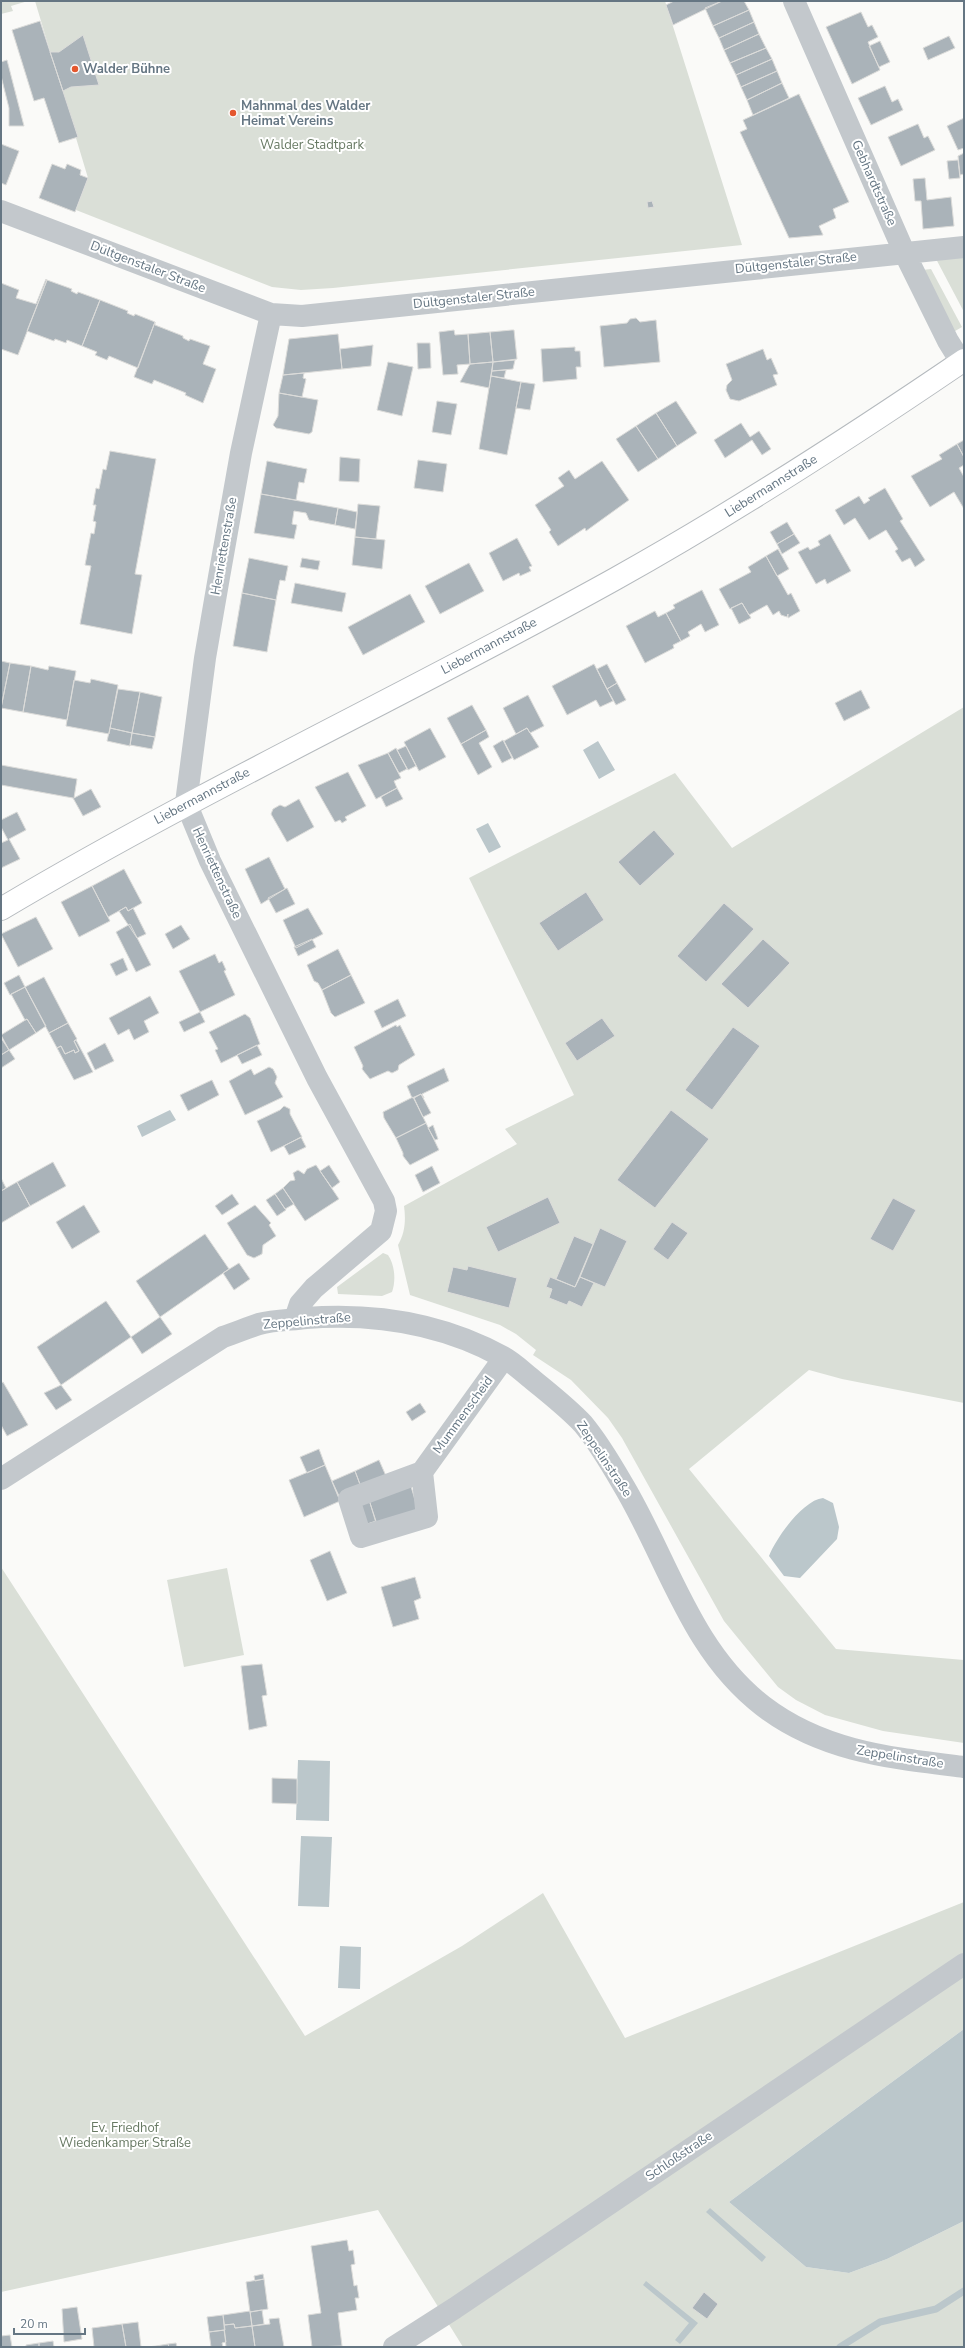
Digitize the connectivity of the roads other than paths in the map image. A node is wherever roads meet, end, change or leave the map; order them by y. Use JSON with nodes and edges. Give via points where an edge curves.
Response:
{"nodes":[{"id":1,"x":794,"y":1,"type":"edge"},
{"id":2,"x":1,"y":211,"type":"edge"},
{"id":3,"x":964,"y":247,"type":"edge"},
{"id":4,"x":904,"y":252,"type":"junction"},
{"id":5,"x":271,"y":314,"type":"junction"},
{"id":6,"x":962,"y":361,"type":"edge"},
{"id":7,"x":186,"y":803,"type":"junction"},
{"id":8,"x":1,"y":909,"type":"edge"},
{"id":9,"x":295,"y":1319,"type":"junction"},
{"id":10,"x":504,"y":1358,"type":"junction"},
{"id":11,"x":422,"y":1472,"type":"dead end"},
{"id":12,"x":1,"y":1479,"type":"edge"},
{"id":13,"x":964,"y":1767,"type":"edge"},
{"id":14,"x":964,"y":1964,"type":"edge"},
{"id":15,"x":394,"y":2347,"type":"edge"}],
"edges":[{"from":1,"to":4,"type":"street","name":"Gebhardtstraße"},
{"from":2,"to":5,"type":"street","name":"Dültgenstaler Straße"},
{"from":3,"to":4,"type":"street","name":"Dültgenstaler Straße"},
{"from":4,"to":5,"type":"street","name":"Dültgenstaler Straße","via":[[302,316]]},
{"from":4,"to":6,"type":"street","name":"Gebhardtstraße","via":[[948,341]]},
{"from":5,"to":7,"type":"street","name":"Henriettenstraße","via":[[241,453],[205,658]]},
{"from":6,"to":7,"type":"main road","name":"Liebermannstraße","via":[[764,492],[615,579]]},
{"from":7,"to":8,"type":"main road","name":"Liebermannstraße"},
{"from":7,"to":9,"type":"street","name":"Henriettenstraße","via":[[210,861],[317,1078],[384,1201],[386,1211],[381,1231],[314,1288],[300,1304]]},
{"from":9,"to":10,"type":"street","name":"Zeppelinstraße","via":[[368,1317],[399,1321],[452,1334]]},
{"from":9,"to":12,"type":"street","name":"Zeppelinstraße","via":[[261,1324],[223,1338]]},
{"from":10,"to":11,"type":"street","name":"Mummenscheid"},
{"from":10,"to":13,"type":"street","name":"Zeppelinstraße","via":[[557,1399],[583,1425],[623,1484],[685,1607],[710,1650],[730,1676],[757,1701],[797,1728],[836,1745],[873,1755]]},
{"from":14,"to":15,"type":"street","name":"Schloßstraße"}]}
